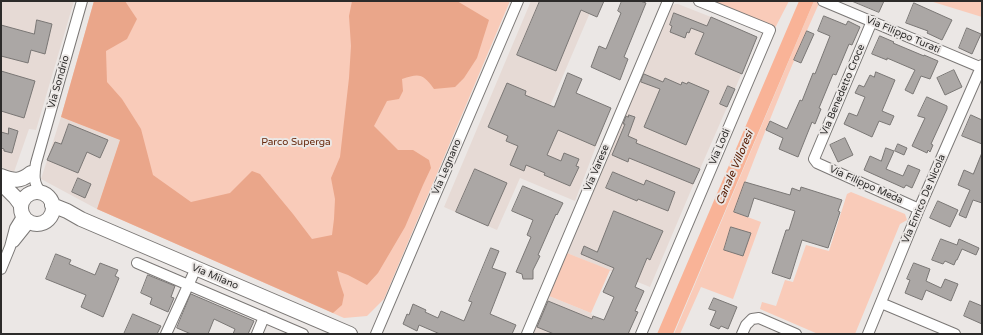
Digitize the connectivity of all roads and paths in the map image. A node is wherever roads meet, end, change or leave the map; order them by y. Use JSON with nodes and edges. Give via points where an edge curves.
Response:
{"nodes":[{"id":1,"x":82,"y":1,"type":"edge"},
{"id":2,"x":518,"y":1,"type":"edge"},
{"id":3,"x":668,"y":1,"type":"edge"},
{"id":4,"x":699,"y":1,"type":"edge"},
{"id":5,"x":823,"y":1,"type":"edge"},
{"id":6,"x":872,"y":22,"type":"junction"},
{"id":7,"x":982,"y":67,"type":"edge"},
{"id":8,"x":814,"y":159,"type":"joint"},
{"id":9,"x":33,"y":168,"type":"junction"},
{"id":10,"x":3,"y":183,"type":"edge"},
{"id":11,"x":29,"y":204,"type":"junction"},
{"id":12,"x":919,"y":209,"type":"junction"},
{"id":13,"x":51,"y":211,"type":"junction"},
{"id":14,"x":136,"y":263,"type":"dead end"},
{"id":15,"x":196,"y":268,"type":"junction"},
{"id":16,"x":1,"y":269,"type":"edge"},
{"id":17,"x":188,"y":285,"type":"junction"},
{"id":18,"x":881,"y":303,"type":"junction"},
{"id":19,"x":264,"y":317,"type":"junction"},
{"id":20,"x":166,"y":334,"type":"edge"},
{"id":21,"x":257,"y":334,"type":"edge"},
{"id":22,"x":303,"y":334,"type":"edge"},
{"id":23,"x":350,"y":334,"type":"edge"},
{"id":24,"x":376,"y":334,"type":"edge"},
{"id":25,"x":527,"y":334,"type":"edge"},
{"id":26,"x":641,"y":334,"type":"edge"},
{"id":27,"x":742,"y":334,"type":"edge"},
{"id":28,"x":796,"y":334,"type":"edge"},
{"id":29,"x":868,"y":334,"type":"edge"},
{"id":30,"x":955,"y":334,"type":"edge"}],
"edges":[{"from":1,"to":9,"type":"street","name":"Via Sondrio"},
{"from":2,"to":24,"type":"street","name":"Via Legnano"},
{"from":3,"to":25,"type":"street","name":"Via Varese"},
{"from":4,"to":26,"type":"street","name":"Via Lodi","via":[[770,30]]},
{"from":5,"to":6,"type":"street","name":"Via Filippo Turati"},
{"from":6,"to":7,"type":"street","name":"Via Filippo Turati"},
{"from":6,"to":8,"type":"street","name":"Via Benedetto Croce"},
{"from":7,"to":12,"type":"street","name":"Via Enrico De Nicola"},
{"from":8,"to":12,"type":"street","name":"Via Filippo Meda","via":[[817,164]]},
{"from":9,"to":10,"type":"street","via":[[20,180]]},
{"from":9,"to":11,"type":"street","name":"Via Sondrio","via":[[29,181]]},
{"from":10,"to":11,"type":"street","via":[[22,193]]},
{"from":11,"to":13,"type":"street","via":[[47,196],[52,202]]},
{"from":11,"to":13,"type":"street","via":[[38,224],[47,220]]},
{"from":11,"to":16,"type":"street","via":[[15,228]]},
{"from":12,"to":18,"type":"street","name":"Via Enrico De Nicola"},
{"from":13,"to":15,"type":"street","name":"Via Milano","via":[[67,211]]},
{"from":14,"to":17,"type":"street","name":"Via Milano"},
{"from":15,"to":17,"type":"street"},
{"from":15,"to":23,"type":"street","name":"Via Milano"},
{"from":17,"to":19,"type":"street","name":"Via Milano"},
{"from":17,"to":20,"type":"street"},
{"from":18,"to":29,"type":"street","name":"Via Enrico De Nicola"},
{"from":18,"to":30,"type":"street"},
{"from":19,"to":21,"type":"street"},
{"from":19,"to":22,"type":"street","name":"Via Milano"},
{"from":27,"to":28,"type":"street","via":[[752,319],[759,318]]}]}
